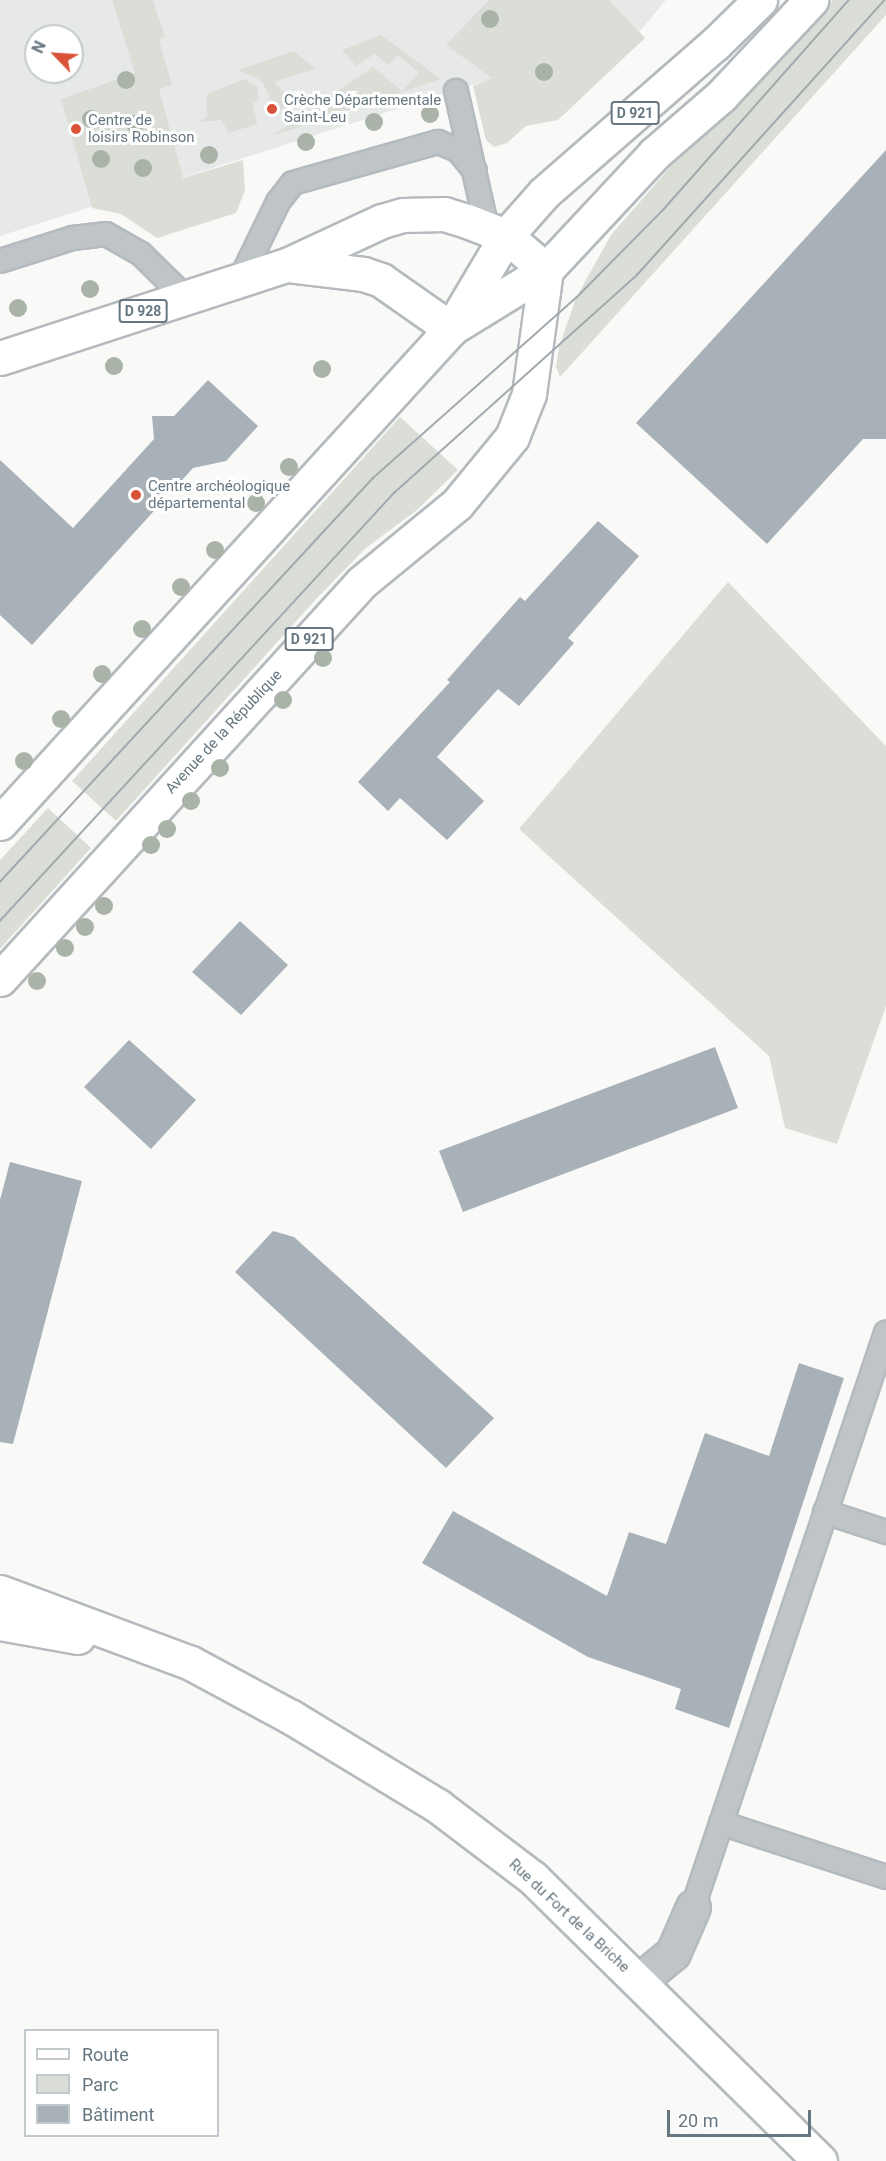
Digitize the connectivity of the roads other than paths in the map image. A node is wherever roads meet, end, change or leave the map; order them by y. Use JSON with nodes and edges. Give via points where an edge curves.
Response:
{"nodes":[{"id":1,"x":760,"y":0,"type":"edge"},
{"id":2,"x":811,"y":0,"type":"edge"},
{"id":3,"x":456,"y":91,"type":"dead end"},
{"id":4,"x":475,"y":171,"type":"junction"},
{"id":5,"x":497,"y":233,"type":"junction"},
{"id":6,"x":0,"y":261,"type":"edge"},
{"id":7,"x":286,"y":265,"type":"junction"},
{"id":8,"x":546,"y":270,"type":"junction"},
{"id":9,"x":240,"y":280,"type":"junction"},
{"id":10,"x":186,"y":298,"type":"junction"},
{"id":11,"x":451,"y":329,"type":"junction"},
{"id":12,"x":0,"y":358,"type":"edge"},
{"id":13,"x":0,"y":823,"type":"edge"},
{"id":14,"x":0,"y":979,"type":"edge"},
{"id":15,"x":886,"y":1333,"type":"edge"},
{"id":16,"x":825,"y":1512,"type":"junction"},
{"id":17,"x":886,"y":1533,"type":"edge"},
{"id":18,"x":0,"y":1592,"type":"edge"},
{"id":19,"x":0,"y":1623,"type":"edge"},
{"id":20,"x":154,"y":1650,"type":"junction"},
{"id":21,"x":722,"y":1823,"type":"junction"},
{"id":22,"x":886,"y":1877,"type":"edge"},
{"id":23,"x":693,"y":1907,"type":"joint"},
{"id":24,"x":639,"y":1981,"type":"junction"},
{"id":25,"x":820,"y":2161,"type":"edge"}],
"edges":[{"from":1,"to":5,"type":"main road","number":"D 921","via":[[715,44]]},
{"from":2,"to":8,"type":"main road","number":"D 921","via":[[721,96],[654,154]]},
{"from":3,"to":4,"type":"lane"},
{"from":4,"to":5,"type":"lane"},
{"from":4,"to":9,"type":"lane","via":[[458,150],[438,142],[293,183],[278,202]]},
{"from":5,"to":7,"type":"main road","number":"D 928","via":[[444,214],[403,215],[381,221]]},
{"from":5,"to":8,"type":"main road"},
{"from":5,"to":11,"type":"main road","number":"D 921"},
{"from":6,"to":10,"type":"lane","via":[[73,238],[106,234],[141,254]]},
{"from":7,"to":9,"type":"main road","number":"D 928"},
{"from":7,"to":11,"type":"main road","number":"D 928","via":[[363,274],[381,280]]},
{"from":8,"to":11,"type":"main road"},
{"from":8,"to":14,"type":"main road","name":"Avenue de la République","number":"D 921","via":[[529,394],[505,445],[457,504],[362,582]]},
{"from":9,"to":10,"type":"main road","number":"D 928"},
{"from":10,"to":12,"type":"main road","number":"D 928"},
{"from":11,"to":13,"type":"main road","number":"D 921"},
{"from":15,"to":16,"type":"lane"},
{"from":16,"to":17,"type":"lane"},
{"from":16,"to":21,"type":"lane"},
{"from":18,"to":20,"type":"main road","name":"Rue du Fort de la Briche"},
{"from":19,"to":20,"type":"main road","name":"Rue du Fort de la Briche"},
{"from":20,"to":24,"type":"main road","name":"Rue du Fort de la Briche","via":[[227,1681],[438,1806],[533,1878]]},
{"from":21,"to":22,"type":"lane"},
{"from":21,"to":23,"type":"lane"},
{"from":23,"to":24,"type":"street","via":[[673,1953]]},
{"from":24,"to":25,"type":"main road","name":"Rue du Fort de la Briche"}]}
